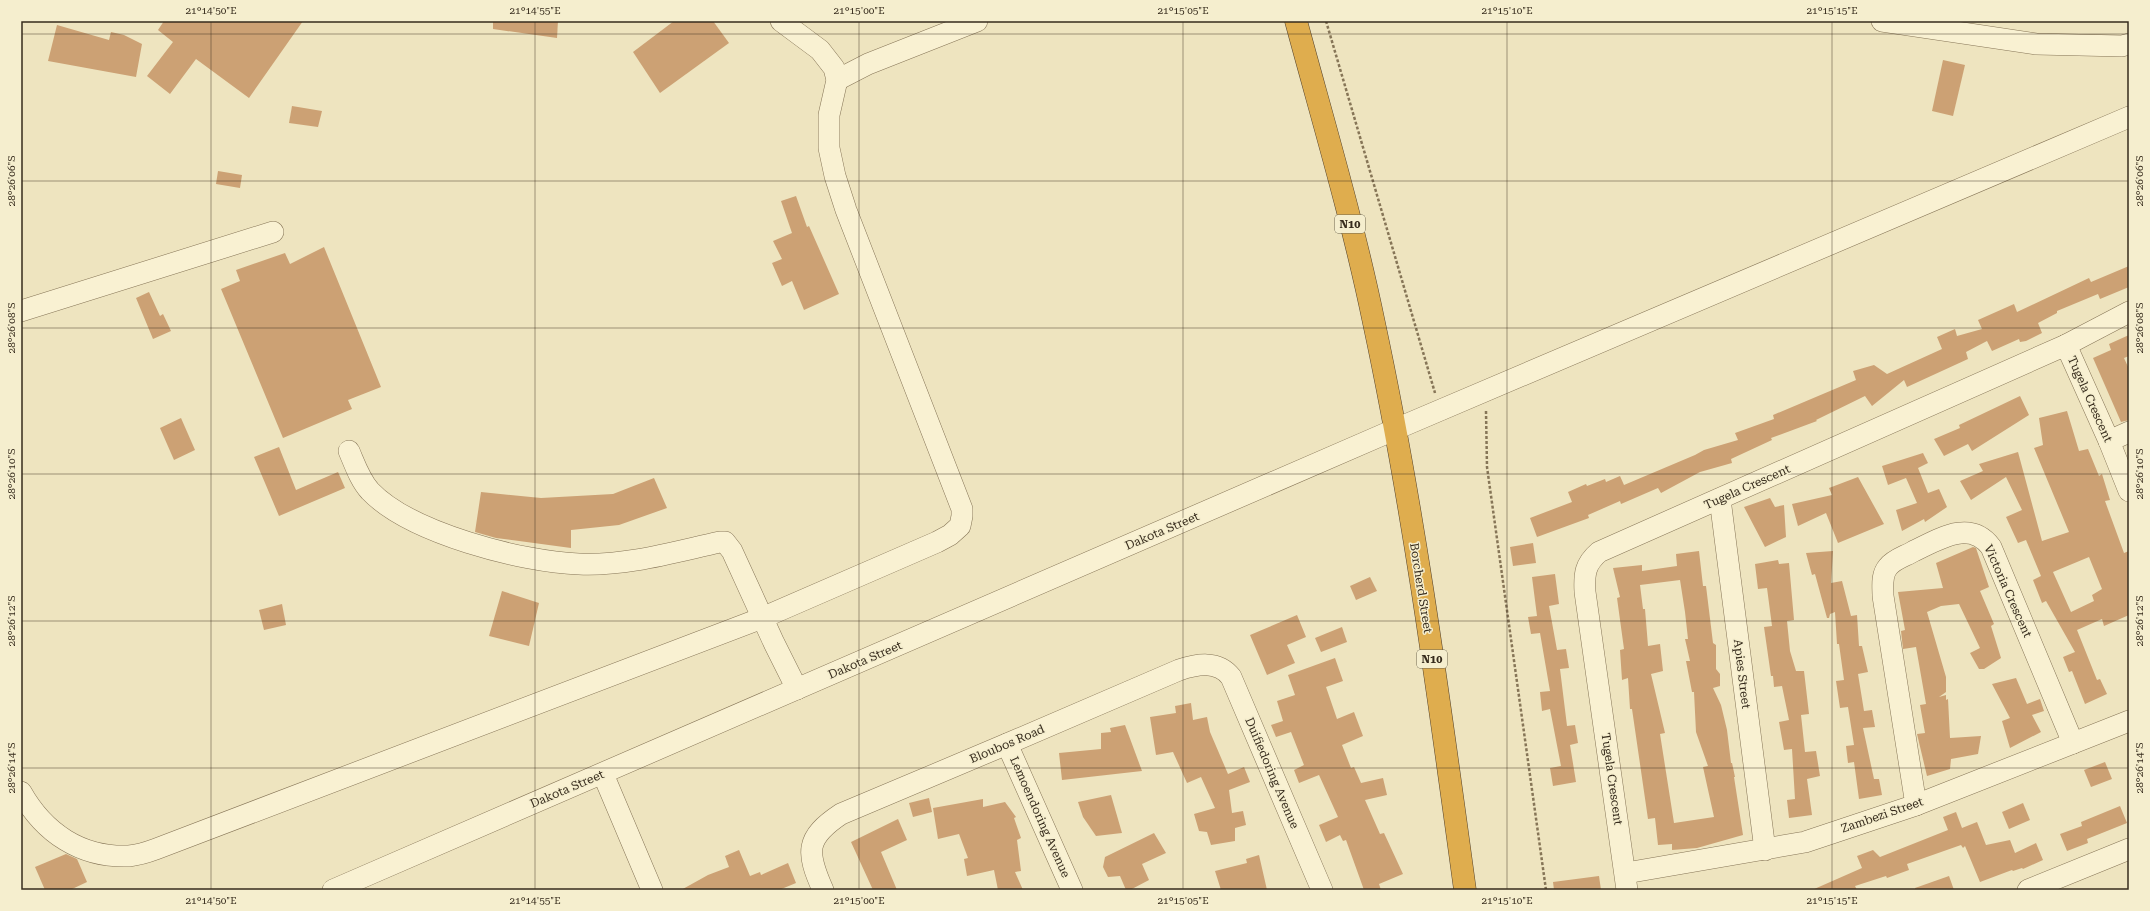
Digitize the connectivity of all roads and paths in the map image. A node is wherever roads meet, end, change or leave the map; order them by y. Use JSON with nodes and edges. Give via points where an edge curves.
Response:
{"nodes":[{"id":1,"x":781,"y":21,"type":"edge"},
{"id":2,"x":977,"y":21,"type":"edge"},
{"id":3,"x":1296,"y":21,"type":"edge"},
{"id":4,"x":1326,"y":21,"type":"edge"},
{"id":5,"x":1882,"y":21,"type":"edge"},
{"id":6,"x":2129,"y":44,"type":"edge"},
{"id":7,"x":837,"y":80,"type":"junction"},
{"id":8,"x":2129,"y":117,"type":"edge"},
{"id":9,"x":273,"y":232,"type":"dead end"},
{"id":10,"x":21,"y":311,"type":"edge"},
{"id":11,"x":2129,"y":312,"type":"edge"},
{"id":12,"x":2066,"y":345,"type":"junction"},
{"id":13,"x":1485,"y":392,"type":"junction"},
{"id":14,"x":1440,"y":410,"type":"junction"},
{"id":15,"x":1396,"y":429,"type":"junction"},
{"id":16,"x":2129,"y":432,"type":"edge"},
{"id":17,"x":2109,"y":441,"type":"junction"},
{"id":18,"x":349,"y":452,"type":"dead end"},
{"id":19,"x":2129,"y":491,"type":"edge"},
{"id":20,"x":1720,"y":499,"type":"junction"},
{"id":21,"x":762,"y":618,"type":"junction"},
{"id":22,"x":1212,"y":665,"type":"joint"},
{"id":23,"x":797,"y":689,"type":"junction"},
{"id":24,"x":2129,"y":721,"type":"edge"},
{"id":25,"x":2073,"y":743,"type":"junction"},
{"id":26,"x":1007,"y":744,"type":"junction"},
{"id":27,"x":603,"y":774,"type":"junction"},
{"id":28,"x":21,"y":792,"type":"edge"},
{"id":29,"x":1916,"y":804,"type":"junction"},
{"id":30,"x":2129,"y":849,"type":"edge"},
{"id":31,"x":1765,"y":850,"type":"junction"},
{"id":32,"x":1626,"y":881,"type":"edge"},
{"id":33,"x":333,"y":890,"type":"edge"},
{"id":34,"x":652,"y":890,"type":"edge"},
{"id":35,"x":823,"y":890,"type":"edge"},
{"id":36,"x":1072,"y":890,"type":"edge"},
{"id":37,"x":1322,"y":890,"type":"edge"},
{"id":38,"x":1465,"y":890,"type":"edge"},
{"id":39,"x":1546,"y":890,"type":"edge"},
{"id":40,"x":2028,"y":890,"type":"edge"}],
"edges":[{"from":1,"to":7,"type":"street","via":[[829,59]]},
{"from":2,"to":7,"type":"street","via":[[868,64]]},
{"from":3,"to":15,"type":"highway","number":"N10","via":[[1374,320]]},
{"from":4,"to":14,"type":"path"},
{"from":5,"to":6,"type":"street","via":[[2036,44]]},
{"from":7,"to":21,"type":"street","via":[[829,114],[829,148],[835,176],[962,509],[962,516],[956,530],[937,542]]},
{"from":8,"to":13,"type":"street","name":"Dakota Street"},
{"from":9,"to":10,"type":"street"},
{"from":11,"to":12,"type":"street"},
{"from":12,"to":17,"type":"street","name":"Tugela Crescent"},
{"from":12,"to":20,"type":"street","name":"Tugela Crescent"},
{"from":13,"to":14,"type":"street","name":"Dakota Street"},
{"from":13,"to":39,"type":"path","via":[[1487,467]]},
{"from":14,"to":15,"type":"street","name":"Dakota Street"},
{"from":15,"to":23,"type":"street","name":"Dakota Street"},
{"from":15,"to":38,"type":"highway","name":"Borcherd Street","number":"N10"},
{"from":16,"to":17,"type":"street"},
{"from":17,"to":19,"type":"street","name":"Tugela Crescent"},
{"from":18,"to":21,"type":"street","via":[[362,480],[381,501],[408,518],[475,545],[550,561],[579,564],[636,560],[724,542],[732,551]]},
{"from":20,"to":31,"type":"street","name":"Apies Street"},
{"from":20,"to":32,"type":"street","name":"Tugela Crescent","via":[[1599,552],[1585,570],[1585,592]]},
{"from":21,"to":23,"type":"street"},
{"from":21,"to":28,"type":"street","via":[[164,847],[131,856],[107,856],[83,850],[66,842],[46,826]]},
{"from":22,"to":26,"type":"street","name":"Bloubos Road","via":[[1201,664],[1178,670]]},
{"from":22,"to":37,"type":"street","name":"Duifiedoring Avenue","via":[[1221,667],[1231,677]]},
{"from":23,"to":27,"type":"street","name":"Dakota Street"},
{"from":24,"to":25,"type":"street","name":"Zambezi Street"},
{"from":25,"to":29,"type":"street","name":"Zambezi Street"},
{"from":25,"to":29,"type":"street","name":"Victoria Crescent","via":[[1991,547],[1981,536],[1970,533],[1941,538],[1892,562],[1882,582],[1893,669]]},
{"from":26,"to":35,"type":"street","name":"Bloubos Road","via":[[841,814],[828,822],[813,842],[811,858]]},
{"from":26,"to":36,"type":"street","name":"Lemoendoring Avenue"},
{"from":27,"to":33,"type":"street","name":"Dakota Street"},
{"from":27,"to":34,"type":"street"},
{"from":29,"to":31,"type":"street","name":"Zambezi Street","via":[[1805,842]]},
{"from":30,"to":40,"type":"street"},
{"from":31,"to":32,"type":"street","name":"Zambezi Street"}]}
